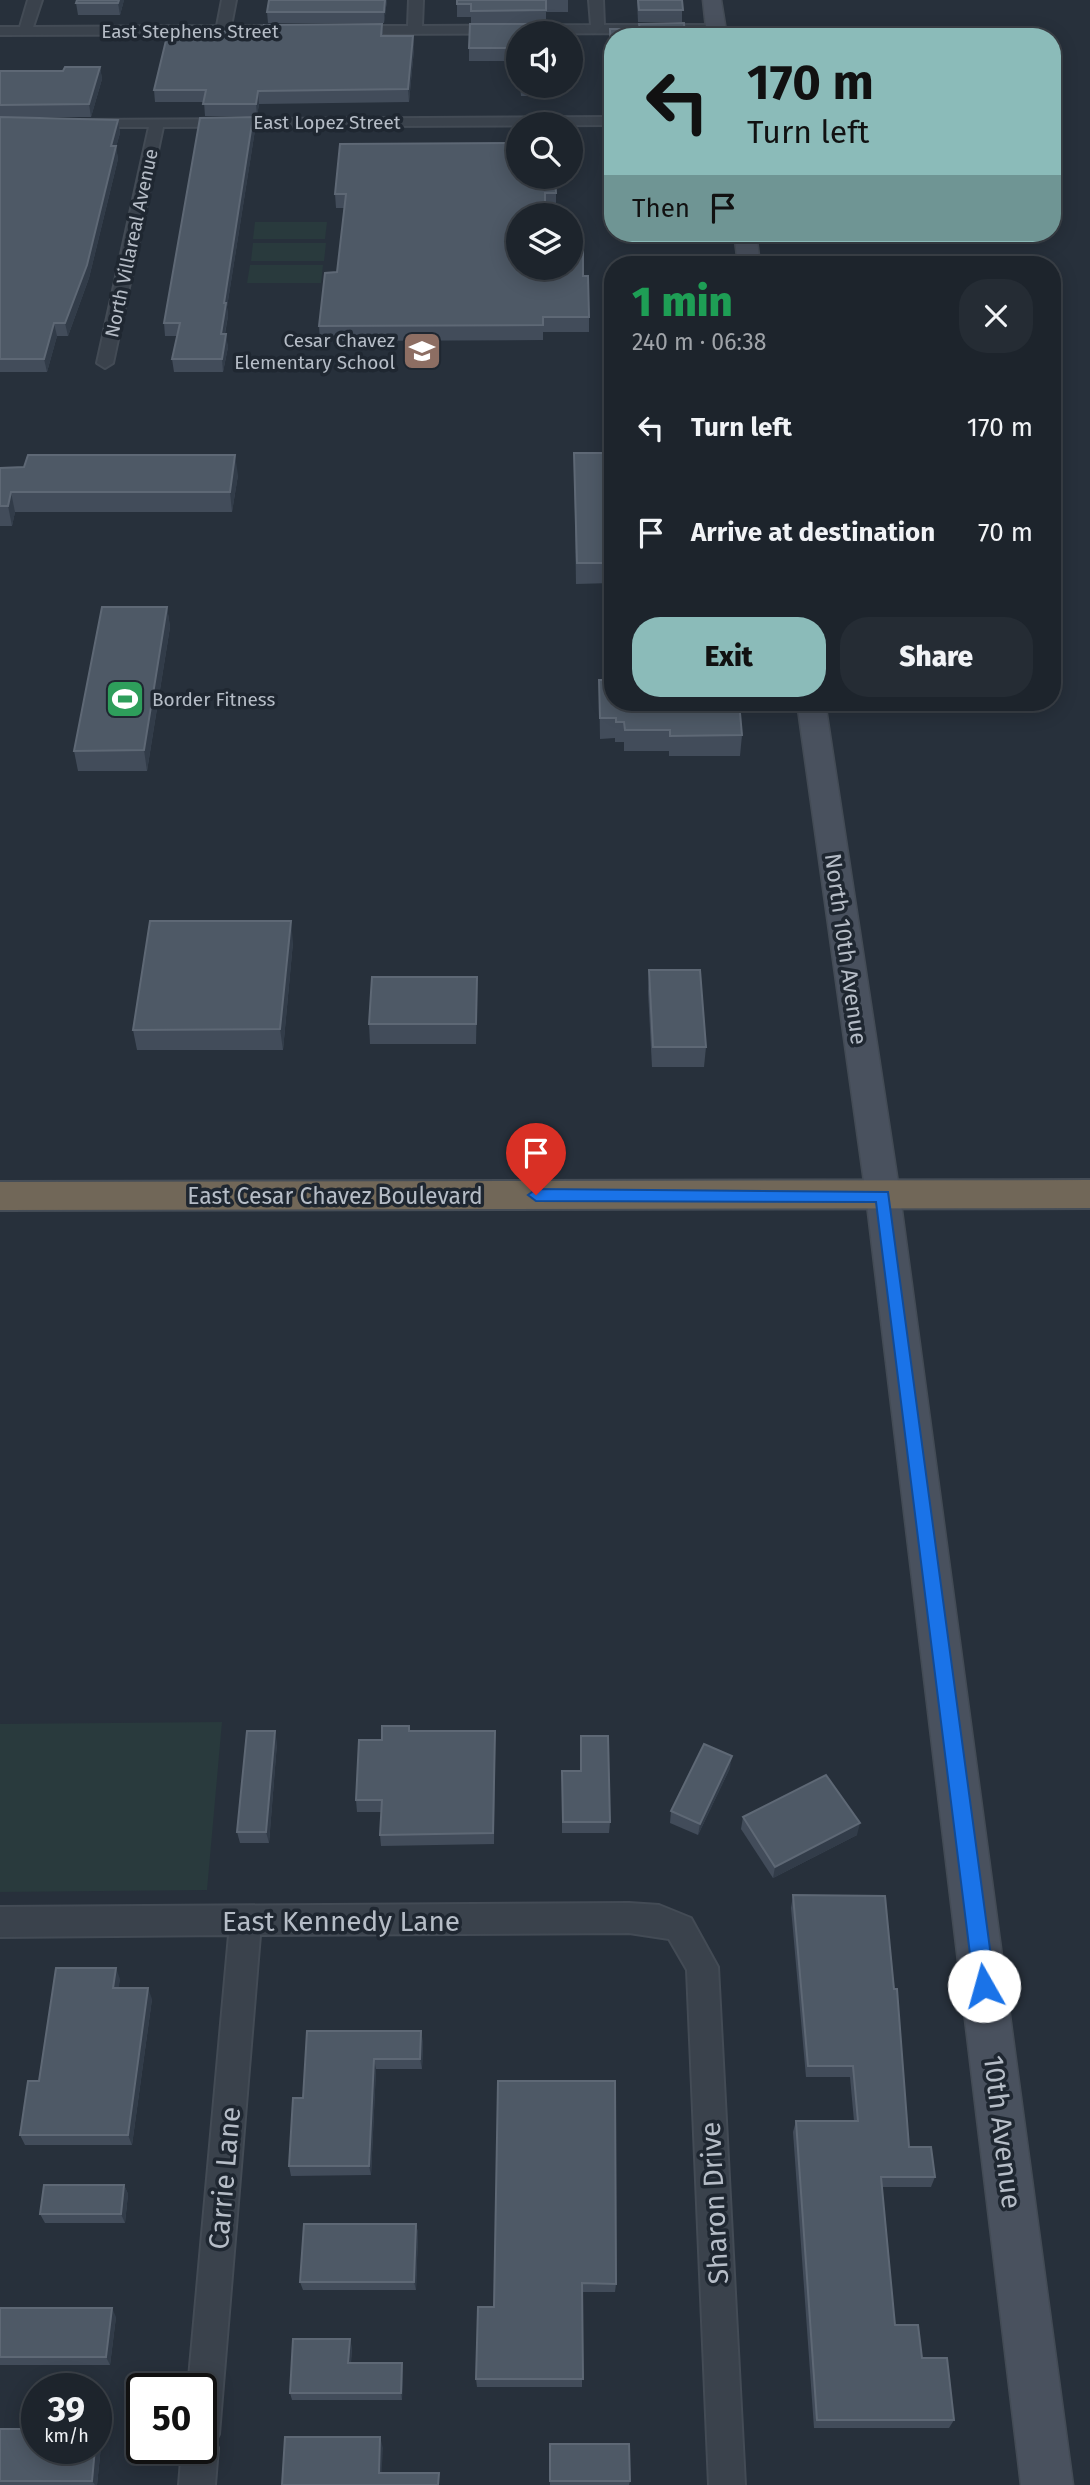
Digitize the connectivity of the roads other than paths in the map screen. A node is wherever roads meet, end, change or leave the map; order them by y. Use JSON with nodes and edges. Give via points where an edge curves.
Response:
{"nodes":[{"id":1,"x":35,"y":0,"type":"edge"},
{"id":2,"x":229,"y":0,"type":"edge"},
{"id":3,"x":416,"y":0,"type":"edge"},
{"id":4,"x":596,"y":0,"type":"edge"},
{"id":5,"x":712,"y":0,"type":"edge"},
{"id":6,"x":715,"y":28,"type":"edge"},
{"id":7,"x":598,"y":29,"type":"junction"},
{"id":8,"x":604,"y":29,"type":"edge"},
{"id":9,"x":223,"y":30,"type":"junction"},
{"id":10,"x":305,"y":30,"type":"edge"},
{"id":11,"x":332,"y":30,"type":"edge"},
{"id":12,"x":415,"y":30,"type":"junction"},
{"id":13,"x":0,"y":31,"type":"edge"},
{"id":14,"x":25,"y":31,"type":"junction"},
{"id":15,"x":604,"y":121,"type":"edge"},
{"id":16,"x":65,"y":123,"type":"edge"},
{"id":17,"x":157,"y":123,"type":"junction"},
{"id":18,"x":104,"y":363,"type":"dead end"},
{"id":19,"x":812,"y":711,"type":"edge"},
{"id":20,"x":1090,"y":1194,"type":"edge"},
{"id":21,"x":0,"y":1196,"type":"edge"},
{"id":22,"x":883,"y":1196,"type":"junction"},
{"id":23,"x":0,"y":1922,"type":"edge"},
{"id":24,"x":246,"y":1922,"type":"junction"},
{"id":25,"x":680,"y":1928,"type":"joint"},
{"id":26,"x":206,"y":2373,"type":"edge"},
{"id":27,"x":199,"y":2464,"type":"edge"},
{"id":28,"x":197,"y":2485,"type":"edge"},
{"id":29,"x":727,"y":2485,"type":"edge"},
{"id":30,"x":1047,"y":2485,"type":"edge"}],
"edges":[{"from":1,"to":14,"type":"street"},
{"from":2,"to":9,"type":"street"},
{"from":3,"to":12,"type":"street"},
{"from":4,"to":7,"type":"street"},
{"from":5,"to":6,"type":"main road"},
{"from":7,"to":8,"type":"street"},
{"from":7,"to":12,"type":"street"},
{"from":9,"to":10,"type":"street","name":"East Stephens Street"},
{"from":9,"to":14,"type":"street","name":"East Stephens Street"},
{"from":11,"to":12,"type":"street"},
{"from":13,"to":14,"type":"street","name":"East Stephens Street"},
{"from":15,"to":17,"type":"street","name":"East Lopez Street"},
{"from":16,"to":17,"type":"street","name":"East Lopez Street"},
{"from":17,"to":18,"type":"street","name":"North Villareal Avenue"},
{"from":19,"to":22,"type":"main road","name":"North 10th Avenue"},
{"from":20,"to":22,"type":"highway","name":"East Cesar Chavez Boulevard"},
{"from":21,"to":22,"type":"highway","name":"East Cesar Chavez Boulevard"},
{"from":22,"to":30,"type":"main road","name":"10th Avenue"},
{"from":23,"to":24,"type":"street","name":"East Kennedy Lane"},
{"from":24,"to":25,"type":"street","name":"East Kennedy Lane","via":[[629,1918],[659,1920]]},
{"from":24,"to":26,"type":"street","name":"Carrie Lane"},
{"from":25,"to":29,"type":"street","name":"Sharon Drive","via":[[702,1967]]},
{"from":27,"to":28,"type":"street"}]}
